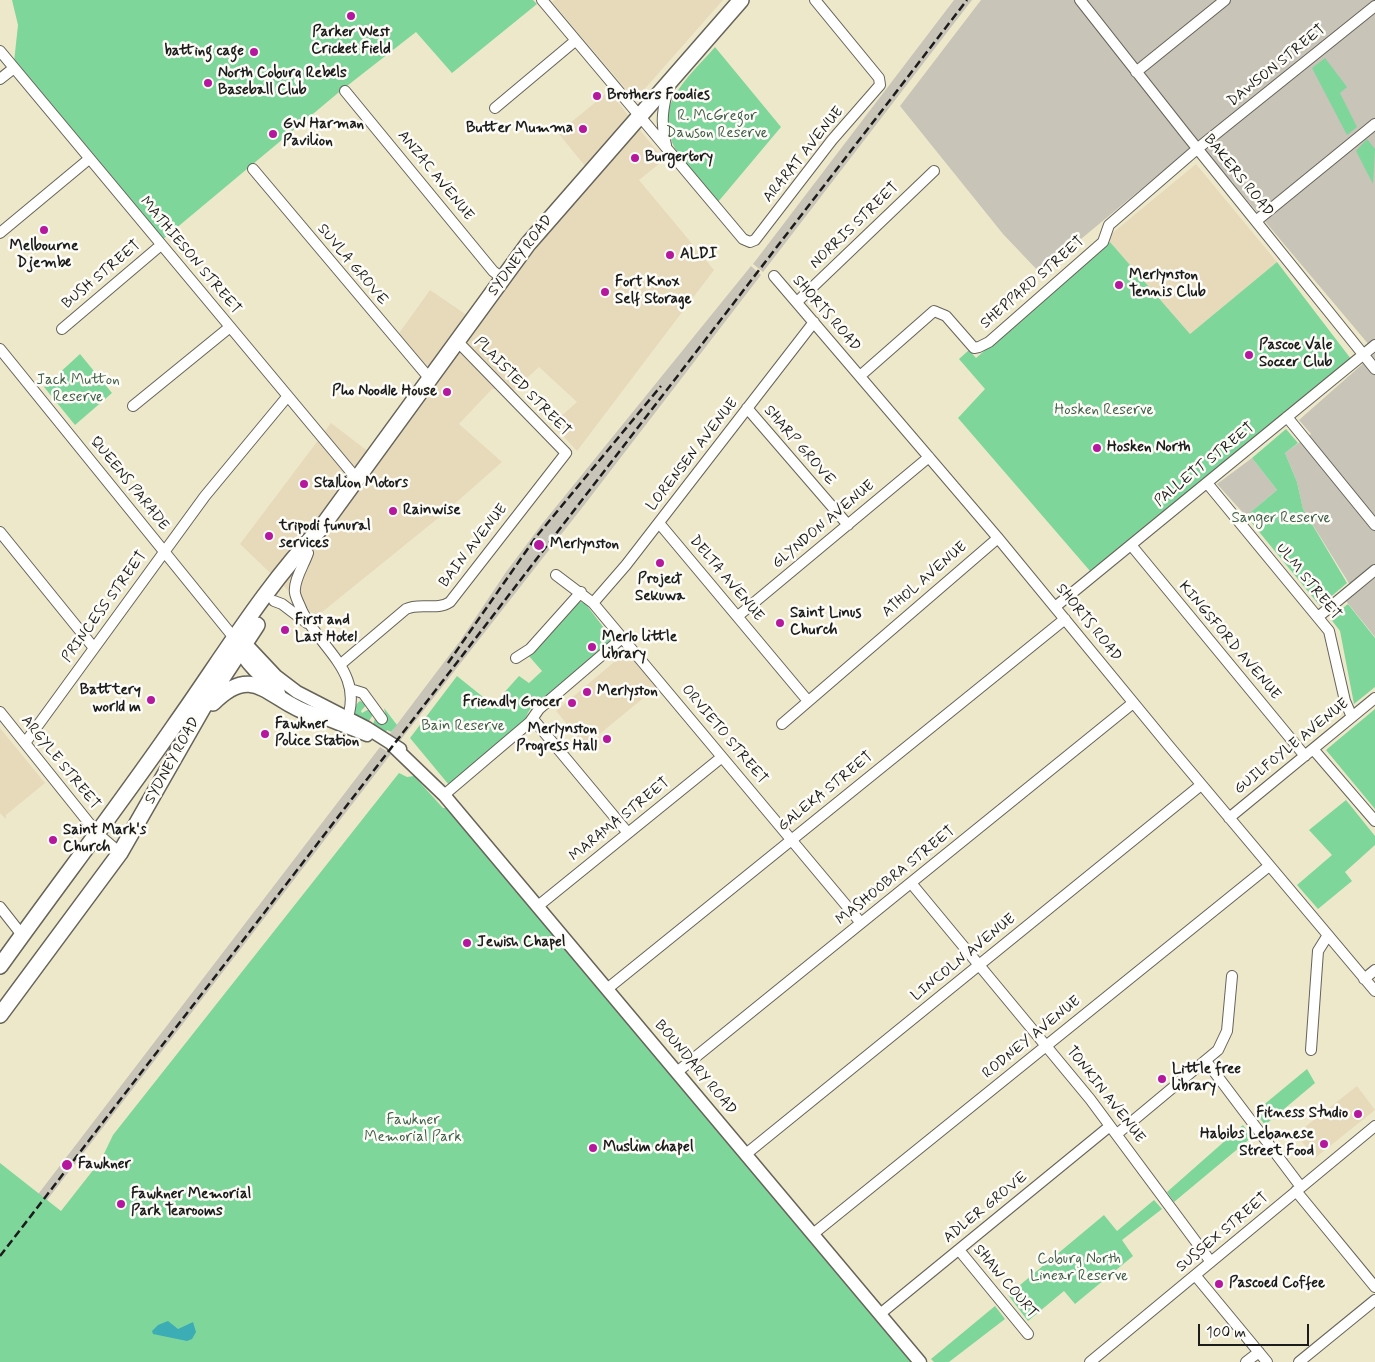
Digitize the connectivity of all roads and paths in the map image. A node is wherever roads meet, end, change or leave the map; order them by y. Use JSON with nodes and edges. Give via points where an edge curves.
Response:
{"nodes":[{"id":1,"x":542,"y":0,"type":"edge"},
{"id":2,"x":742,"y":0,"type":"edge"},
{"id":3,"x":815,"y":0,"type":"edge"},
{"id":4,"x":1080,"y":0,"type":"edge"},
{"id":5,"x":1225,"y":0,"type":"edge"},
{"id":6,"x":1375,"y":6,"type":"edge"},
{"id":7,"x":575,"y":41,"type":"junction"},
{"id":8,"x":0,"y":51,"type":"edge"},
{"id":9,"x":14,"y":68,"type":"junction"},
{"id":10,"x":1136,"y":72,"type":"junction"},
{"id":11,"x":0,"y":80,"type":"edge"},
{"id":12,"x":671,"y":80,"type":"junction"},
{"id":13,"x":344,"y":91,"type":"dead end"},
{"id":14,"x":495,"y":108,"type":"dead end"},
{"id":15,"x":639,"y":116,"type":"junction"},
{"id":16,"x":1375,"y":124,"type":"edge"},
{"id":17,"x":622,"y":135,"type":"junction"},
{"id":18,"x":665,"y":145,"type":"junction"},
{"id":19,"x":1197,"y":150,"type":"junction"},
{"id":20,"x":89,"y":159,"type":"junction"},
{"id":21,"x":253,"y":169,"type":"dead end"},
{"id":22,"x":934,"y":171,"type":"dead end"},
{"id":23,"x":1256,"y":221,"type":"junction"},
{"id":24,"x":0,"y":233,"type":"edge"},
{"id":25,"x":161,"y":245,"type":"junction"},
{"id":26,"x":774,"y":276,"type":"dead end"},
{"id":27,"x":503,"y":279,"type":"junction"},
{"id":28,"x":797,"y":302,"type":"junction"},
{"id":29,"x":814,"y":322,"type":"junction"},
{"id":30,"x":230,"y":327,"type":"junction"},
{"id":31,"x":62,"y":329,"type":"dead end"},
{"id":32,"x":458,"y":342,"type":"junction"},
{"id":33,"x":1375,"y":346,"type":"edge"},
{"id":34,"x":0,"y":349,"type":"edge"},
{"id":35,"x":1364,"y":355,"type":"junction"},
{"id":36,"x":1375,"y":369,"type":"edge"},
{"id":37,"x":860,"y":376,"type":"junction"},
{"id":38,"x":430,"y":379,"type":"junction"},
{"id":39,"x":287,"y":397,"type":"junction"},
{"id":40,"x":134,"y":406,"type":"dead end"},
{"id":41,"x":747,"y":408,"type":"junction"},
{"id":42,"x":1287,"y":417,"type":"junction"},
{"id":43,"x":566,"y":453,"type":"joint"},
{"id":44,"x":929,"y":457,"type":"junction"},
{"id":45,"x":357,"y":479,"type":"junction"},
{"id":46,"x":1207,"y":483,"type":"junction"},
{"id":47,"x":659,"y":523,"type":"junction"},
{"id":48,"x":848,"y":525,"type":"junction"},
{"id":49,"x":1375,"y":525,"type":"edge"},
{"id":50,"x":321,"y":528,"type":"junction"},
{"id":51,"x":0,"y":532,"type":"edge"},
{"id":52,"x":998,"y":538,"type":"junction"},
{"id":53,"x":1130,"y":545,"type":"junction"},
{"id":54,"x":165,"y":551,"type":"junction"},
{"id":55,"x":308,"y":554,"type":"junction"},
{"id":56,"x":1375,"y":570,"type":"edge"},
{"id":57,"x":556,"y":575,"type":"dead end"},
{"id":58,"x":580,"y":592,"type":"junction"},
{"id":59,"x":274,"y":601,"type":"junction"},
{"id":60,"x":593,"y":603,"type":"junction"},
{"id":61,"x":1055,"y":607,"type":"junction"},
{"id":62,"x":738,"y":616,"type":"junction"},
{"id":63,"x":1318,"y":617,"type":"junction"},
{"id":64,"x":1065,"y":619,"type":"junction"},
{"id":65,"x":309,"y":625,"type":"junction"},
{"id":66,"x":622,"y":638,"type":"junction"},
{"id":67,"x":240,"y":645,"type":"junction"},
{"id":68,"x":94,"y":648,"type":"junction"},
{"id":69,"x":516,"y":658,"type":"dead end"},
{"id":70,"x":341,"y":664,"type":"junction"},
{"id":71,"x":351,"y":694,"type":"junction"},
{"id":72,"x":1375,"y":698,"type":"edge"},
{"id":73,"x":808,"y":701,"type":"junction"},
{"id":74,"x":1133,"y":703,"type":"junction"},
{"id":75,"x":0,"y":712,"type":"edge"},
{"id":76,"x":314,"y":714,"type":"junction"},
{"id":77,"x":1352,"y":718,"type":"junction"},
{"id":78,"x":197,"y":719,"type":"junction"},
{"id":79,"x":382,"y":719,"type":"dead end"},
{"id":80,"x":532,"y":719,"type":"junction"},
{"id":81,"x":343,"y":721,"type":"junction"},
{"id":82,"x":782,"y":724,"type":"dead end"},
{"id":83,"x":25,"y":743,"type":"junction"},
{"id":84,"x":1309,"y":753,"type":"junction"},
{"id":85,"x":722,"y":756,"type":"junction"},
{"id":86,"x":1201,"y":785,"type":"junction"},
{"id":87,"x":444,"y":795,"type":"junction"},
{"id":88,"x":1229,"y":818,"type":"junction"},
{"id":89,"x":1375,"y":821,"type":"edge"},
{"id":90,"x":97,"y":833,"type":"junction"},
{"id":91,"x":628,"y":833,"type":"junction"},
{"id":92,"x":792,"y":840,"type":"junction"},
{"id":93,"x":120,"y":853,"type":"junction"},
{"id":94,"x":1269,"y":866,"type":"junction"},
{"id":95,"x":911,"y":883,"type":"junction"},
{"id":96,"x":538,"y":906,"type":"junction"},
{"id":97,"x":0,"y":907,"type":"edge"},
{"id":98,"x":861,"y":923,"type":"junction"},
{"id":99,"x":22,"y":934,"type":"junction"},
{"id":100,"x":1328,"y":936,"type":"junction"},
{"id":101,"x":979,"y":965,"type":"junction"},
{"id":102,"x":0,"y":966,"type":"edge"},
{"id":103,"x":1375,"y":970,"type":"edge"},
{"id":104,"x":1232,"y":976,"type":"dead end"},
{"id":105,"x":1364,"y":978,"type":"junction"},
{"id":106,"x":607,"y":989,"type":"junction"},
{"id":107,"x":1375,"y":991,"type":"edge"},
{"id":108,"x":0,"y":1015,"type":"edge"},
{"id":109,"x":1047,"y":1046,"type":"junction"},
{"id":110,"x":1311,"y":1050,"type":"dead end"},
{"id":111,"x":1206,"y":1061,"type":"junction"},
{"id":112,"x":677,"y":1072,"type":"junction"},
{"id":113,"x":1110,"y":1126,"type":"junction"},
{"id":114,"x":1375,"y":1126,"type":"edge"},
{"id":115,"x":1117,"y":1134,"type":"junction"},
{"id":116,"x":746,"y":1154,"type":"junction"},
{"id":117,"x":1298,"y":1189,"type":"junction"},
{"id":118,"x":813,"y":1234,"type":"junction"},
{"id":119,"x":959,"y":1250,"type":"junction"},
{"id":120,"x":1211,"y":1262,"type":"junction"},
{"id":121,"x":1195,"y":1275,"type":"junction"},
{"id":122,"x":1375,"y":1287,"type":"edge"},
{"id":123,"x":1375,"y":1300,"type":"edge"},
{"id":124,"x":880,"y":1314,"type":"junction"},
{"id":125,"x":1028,"y":1334,"type":"dead end"},
{"id":126,"x":1259,"y":1352,"type":"junction"},
{"id":127,"x":920,"y":1362,"type":"edge"},
{"id":128,"x":1091,"y":1362,"type":"edge"},
{"id":129,"x":1246,"y":1362,"type":"edge"},
{"id":130,"x":1268,"y":1362,"type":"edge"},
{"id":131,"x":1299,"y":1362,"type":"edge"}],
"edges":[{"from":1,"to":7,"type":"street"},
{"from":2,"to":12,"type":"highway","name":"SYDNEY ROAD"},
{"from":3,"to":18,"type":"street","name":"ARARAT AVENUE","via":[[879,78],[880,85],[832,140],[755,240],[743,239]]},
{"from":4,"to":10,"type":"street","name":"BAKERS ROAD"},
{"from":5,"to":10,"type":"street"},
{"from":6,"to":19,"type":"street","name":"DAWSON STREET"},
{"from":7,"to":14,"type":"street"},
{"from":7,"to":15,"type":"street"},
{"from":8,"to":9,"type":"street","name":"MATHIESON STREET"},
{"from":9,"to":11,"type":"street"},
{"from":9,"to":20,"type":"street","name":"MATHIESON STREET"},
{"from":10,"to":19,"type":"street","name":"BAKERS ROAD"},
{"from":12,"to":15,"type":"highway","name":"SYDNEY ROAD"},
{"from":12,"to":18,"type":"street","via":[[662,110]]},
{"from":13,"to":27,"type":"street","name":"ANZAC AVENUE"},
{"from":15,"to":17,"type":"highway","name":"SYDNEY ROAD"},
{"from":15,"to":18,"type":"street"},
{"from":16,"to":23,"type":"street"},
{"from":17,"to":18,"type":"street","via":[[642,130]]},
{"from":17,"to":27,"type":"highway","name":"SYDNEY ROAD","via":[[539,231]]},
{"from":19,"to":23,"type":"street","name":"BAKERS ROAD"},
{"from":19,"to":37,"type":"street","name":"SHEPPARD STREET","via":[[1109,225],[1103,242],[989,342],[974,348],[946,316],[934,311]]},
{"from":20,"to":24,"type":"street"},
{"from":20,"to":25,"type":"street","name":"MATHIESON STREET"},
{"from":21,"to":38,"type":"street","name":"SUVLA GROVE"},
{"from":22,"to":28,"type":"street","name":"NORRIS STREET"},
{"from":23,"to":35,"type":"street","name":"BAKERS ROAD"},
{"from":25,"to":30,"type":"street","name":"MATHIESON STREET"},
{"from":25,"to":31,"type":"street","name":"BUSH STREET"},
{"from":26,"to":28,"type":"street","name":"SHORTS ROAD"},
{"from":27,"to":32,"type":"highway","name":"SYDNEY ROAD"},
{"from":28,"to":29,"type":"street","name":"SHORTS ROAD"},
{"from":29,"to":37,"type":"street","name":"SHORTS ROAD"},
{"from":29,"to":41,"type":"street","name":"LORENSEN AVENUE"},
{"from":30,"to":39,"type":"street","name":"MATHIESON STREET"},
{"from":30,"to":40,"type":"street"},
{"from":32,"to":38,"type":"highway","name":"SYDNEY ROAD"},
{"from":32,"to":43,"type":"street","name":"PLAISTED STREET"},
{"from":33,"to":35,"type":"street","name":"PALLETT STREET"},
{"from":34,"to":54,"type":"street","name":"QUEENS PARADE"},
{"from":35,"to":36,"type":"street","name":"BAKERS ROAD"},
{"from":35,"to":42,"type":"street","name":"PALLETT STREET"},
{"from":37,"to":44,"type":"street","name":"SHORTS ROAD"},
{"from":38,"to":45,"type":"highway","name":"SYDNEY ROAD"},
{"from":39,"to":45,"type":"street","name":"MATHIESON STREET"},
{"from":39,"to":54,"type":"street","name":"PRINCESS STREET","via":[[205,496]]},
{"from":41,"to":47,"type":"street","name":"LORENSEN AVENUE"},
{"from":41,"to":48,"type":"street","name":"SHARP GROVE"},
{"from":42,"to":46,"type":"street","name":"PALLETT STREET"},
{"from":42,"to":49,"type":"street"},
{"from":43,"to":70,"type":"street","name":"BAIN AVENUE","via":[[450,602],[442,606],[406,609]]},
{"from":44,"to":48,"type":"street","name":"GLYNDON AVENUE"},
{"from":44,"to":52,"type":"street","name":"SHORTS ROAD"},
{"from":45,"to":50,"type":"highway","name":"SYDNEY ROAD"},
{"from":46,"to":53,"type":"street","name":"PALLETT STREET"},
{"from":46,"to":63,"type":"street","name":"ULM STREET"},
{"from":47,"to":60,"type":"street","name":"LORENSEN AVENUE"},
{"from":47,"to":62,"type":"street","name":"DELTA AVENUE"},
{"from":48,"to":62,"type":"street","name":"GLYNDON AVENUE"},
{"from":50,"to":55,"type":"highway","name":"SYDNEY ROAD"},
{"from":50,"to":67,"type":"highway","name":"SYDNEY ROAD","via":[[301,548]]},
{"from":51,"to":68,"type":"street"},
{"from":52,"to":61,"type":"street","name":"SHORTS ROAD"},
{"from":52,"to":73,"type":"street","name":"ATHOL AVENUE"},
{"from":53,"to":61,"type":"street","name":"PALLETT STREET"},
{"from":53,"to":84,"type":"street","name":"KINGSFORD AVENUE"},
{"from":54,"to":67,"type":"street","name":"QUEENS PARADE"},
{"from":54,"to":68,"type":"street","name":"PRINCESS STREET"},
{"from":55,"to":59,"type":"highway","name":"SYDNEY ROAD"},
{"from":55,"to":65,"type":"street","via":[[295,593]]},
{"from":56,"to":63,"type":"street"},
{"from":57,"to":58,"type":"street","name":"ORVIETO STREET"},
{"from":58,"to":60,"type":"street","name":"ORVIETO STREET"},
{"from":58,"to":69,"type":"street","via":[[530,649]]},
{"from":59,"to":65,"type":"street"},
{"from":59,"to":67,"type":"highway","name":"SYDNEY ROAD"},
{"from":60,"to":66,"type":"street","name":"ORVIETO STREET"},
{"from":61,"to":64,"type":"street","name":"SHORTS ROAD"},
{"from":62,"to":73,"type":"street","name":"DELTA AVENUE"},
{"from":63,"to":77,"type":"street","name":"ULM STREET","via":[[1332,636],[1345,701]]},
{"from":64,"to":74,"type":"street","name":"SHORTS ROAD"},
{"from":64,"to":92,"type":"street","name":"GALEKA STREET"},
{"from":65,"to":70,"type":"street"},
{"from":66,"to":80,"type":"street","via":[[539,709]]},
{"from":66,"to":85,"type":"street","name":"ORVIETO STREET"},
{"from":67,"to":76,"type":"main road","name":"BOUNDARY ROAD","via":[[280,694]]},
{"from":67,"to":78,"type":"highway","name":"SYDNEY ROAD"},
{"from":67,"to":81,"type":"main road","name":"BOUNDARY ROAD","via":[[286,684]]},
{"from":67,"to":90,"type":"highway","name":"SYDNEY ROAD"},
{"from":68,"to":83,"type":"street","name":"PRINCESS STREET"},
{"from":70,"to":71,"type":"street"},
{"from":71,"to":79,"type":"street","via":[[361,692]]},
{"from":71,"to":81,"type":"street"},
{"from":72,"to":77,"type":"street","name":"GUILFOYLE AVENUE"},
{"from":73,"to":82,"type":"street","name":"ATHOL AVENUE"},
{"from":74,"to":86,"type":"street","name":"SHORTS ROAD"},
{"from":74,"to":95,"type":"street","name":"MASHOOBRA STREET"},
{"from":75,"to":83,"type":"street","name":"ARGYLE STREET"},
{"from":76,"to":78,"type":"highway","via":[[300,711],[248,683],[228,689]]},
{"from":76,"to":81,"type":"main road","name":"BOUNDARY ROAD"},
{"from":77,"to":84,"type":"street","name":"GUILFOYLE AVENUE"},
{"from":78,"to":93,"type":"highway","name":"SYDNEY ROAD"},
{"from":80,"to":87,"type":"street"},
{"from":80,"to":91,"type":"street"},
{"from":81,"to":87,"type":"main road","name":"BOUNDARY ROAD","via":[[377,734]]},
{"from":83,"to":90,"type":"street","name":"ARGYLE STREET"},
{"from":84,"to":88,"type":"street","name":"GUILFOYLE AVENUE"},
{"from":84,"to":89,"type":"street","name":"KINGSFORD AVENUE"},
{"from":85,"to":91,"type":"street","name":"MARAMA STREET"},
{"from":85,"to":92,"type":"street","name":"ORVIETO STREET"},
{"from":86,"to":88,"type":"street","name":"SHORTS ROAD"},
{"from":86,"to":101,"type":"street","name":"LINCOLN AVENUE"},
{"from":87,"to":96,"type":"main road","name":"BOUNDARY ROAD"},
{"from":88,"to":94,"type":"street","name":"SHORTS ROAD"},
{"from":90,"to":93,"type":"street","name":"ARGYLE STREET"},
{"from":90,"to":99,"type":"highway","name":"SYDNEY ROAD"},
{"from":91,"to":96,"type":"street","name":"MARAMA STREET"},
{"from":92,"to":98,"type":"street","name":"ORVIETO STREET"},
{"from":92,"to":106,"type":"street","name":"GALEKA STREET"},
{"from":93,"to":108,"type":"highway","name":"SYDNEY ROAD"},
{"from":94,"to":100,"type":"street","name":"SHORTS ROAD"},
{"from":94,"to":109,"type":"street","name":"RODNEY AVENUE"},
{"from":95,"to":98,"type":"street","name":"MASHOOBRA STREET"},
{"from":95,"to":101,"type":"street","name":"TONKIN AVENUE"},
{"from":96,"to":106,"type":"main road","name":"BOUNDARY ROAD"},
{"from":97,"to":99,"type":"street"},
{"from":98,"to":112,"type":"street","name":"MASHOOBRA STREET"},
{"from":99,"to":102,"type":"highway","name":"SYDNEY ROAD"},
{"from":100,"to":105,"type":"street","name":"SHORTS ROAD"},
{"from":100,"to":110,"type":"street","via":[[1318,951]]},
{"from":101,"to":109,"type":"street","name":"TONKIN AVENUE"},
{"from":101,"to":116,"type":"street","name":"LINCOLN AVENUE"},
{"from":103,"to":105,"type":"street"},
{"from":104,"to":111,"type":"street","via":[[1226,1037]]},
{"from":105,"to":107,"type":"street","name":"SHORTS ROAD"},
{"from":106,"to":112,"type":"main road","name":"BOUNDARY ROAD"},
{"from":109,"to":113,"type":"street","name":"TONKIN AVENUE"},
{"from":109,"to":118,"type":"street","name":"RODNEY AVENUE"},
{"from":111,"to":115,"type":"street"},
{"from":111,"to":117,"type":"street"},
{"from":112,"to":116,"type":"main road","name":"BOUNDARY ROAD"},
{"from":113,"to":115,"type":"street","name":"TONKIN AVENUE"},
{"from":113,"to":119,"type":"street","name":"ADLER GROVE"},
{"from":114,"to":117,"type":"street","name":"SUSSEX STREET"},
{"from":115,"to":120,"type":"street","name":"TONKIN AVENUE"},
{"from":116,"to":118,"type":"main road","name":"BOUNDARY ROAD"},
{"from":117,"to":120,"type":"street","name":"SUSSEX STREET"},
{"from":117,"to":122,"type":"street"},
{"from":118,"to":124,"type":"main road","name":"BOUNDARY ROAD"},
{"from":119,"to":124,"type":"street","name":"ADLER GROVE"},
{"from":119,"to":125,"type":"street","name":"SHAW COURT"},
{"from":120,"to":121,"type":"street","name":"SUSSEX STREET"},
{"from":121,"to":126,"type":"street"},
{"from":121,"to":128,"type":"street","name":"SUSSEX STREET"},
{"from":123,"to":131,"type":"street"},
{"from":124,"to":127,"type":"main road","name":"BOUNDARY ROAD"},
{"from":126,"to":129,"type":"street"},
{"from":126,"to":130,"type":"street"}]}
